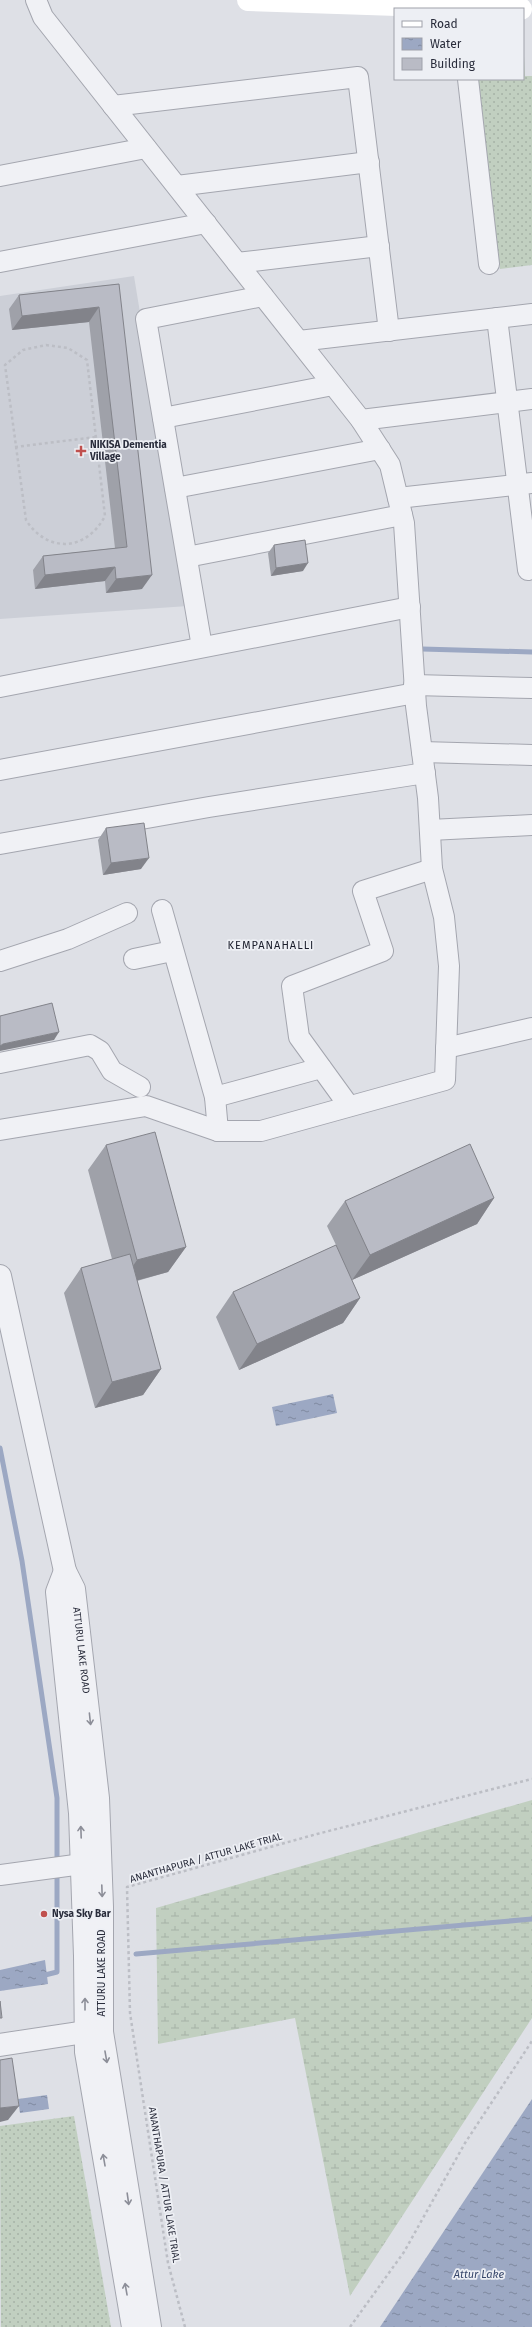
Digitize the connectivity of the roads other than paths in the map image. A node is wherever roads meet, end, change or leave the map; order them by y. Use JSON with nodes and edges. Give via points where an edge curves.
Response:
{"nodes":[{"id":1,"x":36,"y":0,"type":"edge"},
{"id":2,"x":248,"y":0,"type":"edge"},
{"id":3,"x":459,"y":6,"type":"edge"},
{"id":4,"x":501,"y":8,"type":"edge"},
{"id":5,"x":468,"y":80,"type":"edge"},
{"id":6,"x":113,"y":106,"type":"junction"},
{"id":7,"x":146,"y":148,"type":"junction"},
{"id":8,"x":369,"y":162,"type":"junction"},
{"id":9,"x":0,"y":176,"type":"edge"},
{"id":10,"x":176,"y":186,"type":"junction"},
{"id":11,"x":206,"y":223,"type":"junction"},
{"id":12,"x":378,"y":246,"type":"junction"},
{"id":13,"x":0,"y":262,"type":"edge"},
{"id":14,"x":237,"y":263,"type":"junction"},
{"id":15,"x":489,"y":264,"type":"dead end"},
{"id":16,"x":263,"y":296,"type":"junction"},
{"id":17,"x":532,"y":314,"type":"edge"},
{"id":18,"x":497,"y":318,"type":"junction"},
{"id":19,"x":389,"y":331,"type":"junction"},
{"id":20,"x":299,"y":341,"type":"junction"},
{"id":21,"x":333,"y":385,"type":"junction"},
{"id":22,"x":532,"y":399,"type":"edge"},
{"id":23,"x":508,"y":402,"type":"junction"},
{"id":24,"x":163,"y":418,"type":"junction"},
{"id":25,"x":361,"y":420,"type":"junction"},
{"id":26,"x":380,"y":449,"type":"junction"},
{"id":27,"x":525,"y":484,"type":"edge"},
{"id":28,"x":175,"y":488,"type":"junction"},
{"id":29,"x":400,"y":506,"type":"junction"},
{"id":30,"x":187,"y":557,"type":"junction"},
{"id":31,"x":532,"y":569,"type":"edge"},
{"id":32,"x":410,"y":607,"type":"junction"},
{"id":33,"x":202,"y":647,"type":"junction"},
{"id":34,"x":0,"y":687,"type":"edge"},
{"id":35,"x":532,"y":688,"type":"edge"},
{"id":36,"x":415,"y":689,"type":"junction"},
{"id":37,"x":422,"y":752,"type":"junction"},
{"id":38,"x":532,"y":755,"type":"edge"},
{"id":39,"x":0,"y":770,"type":"edge"},
{"id":40,"x":425,"y":773,"type":"junction"},
{"id":41,"x":532,"y":825,"type":"edge"},
{"id":42,"x":430,"y":830,"type":"junction"},
{"id":43,"x":0,"y":844,"type":"edge"},
{"id":44,"x":432,"y":869,"type":"junction"},
{"id":45,"x":162,"y":910,"type":"dead end"},
{"id":46,"x":127,"y":913,"type":"dead end"},
{"id":47,"x":172,"y":951,"type":"junction"},
{"id":48,"x":134,"y":959,"type":"dead end"},
{"id":49,"x":0,"y":961,"type":"edge"},
{"id":50,"x":532,"y":1028,"type":"edge"},
{"id":51,"x":446,"y":1048,"type":"junction"},
{"id":52,"x":0,"y":1063,"type":"edge"},
{"id":53,"x":321,"y":1068,"type":"junction"},
{"id":54,"x":140,"y":1087,"type":"dead end"},
{"id":55,"x":214,"y":1097,"type":"junction"},
{"id":56,"x":349,"y":1106,"type":"junction"},
{"id":57,"x":0,"y":1130,"type":"edge"},
{"id":58,"x":218,"y":1131,"type":"junction"},
{"id":59,"x":0,"y":1276,"type":"edge"},
{"id":60,"x":91,"y":1863,"type":"junction"},
{"id":61,"x":0,"y":1875,"type":"edge"},
{"id":62,"x":85,"y":2032,"type":"junction"},
{"id":63,"x":0,"y":2045,"type":"edge"},
{"id":64,"x":133,"y":2327,"type":"edge"},
{"id":65,"x":150,"y":2327,"type":"edge"}],
"edges":[{"from":1,"to":6,"type":"street","via":[[43,17]]},
{"from":2,"to":3,"type":"main road"},
{"from":3,"to":4,"type":"main road"},
{"from":5,"to":15,"type":"street"},
{"from":6,"to":7,"type":"street"},
{"from":6,"to":8,"type":"street","via":[[358,77]]},
{"from":7,"to":9,"type":"street"},
{"from":7,"to":10,"type":"street"},
{"from":8,"to":10,"type":"street"},
{"from":8,"to":12,"type":"street"},
{"from":10,"to":11,"type":"street"},
{"from":11,"to":13,"type":"street"},
{"from":11,"to":14,"type":"street"},
{"from":12,"to":14,"type":"street"},
{"from":12,"to":19,"type":"street"},
{"from":14,"to":16,"type":"street"},
{"from":16,"to":20,"type":"street"},
{"from":16,"to":24,"type":"street","via":[[146,319]]},
{"from":17,"to":18,"type":"street"},
{"from":18,"to":19,"type":"street"},
{"from":18,"to":23,"type":"street"},
{"from":19,"to":20,"type":"street"},
{"from":20,"to":21,"type":"street"},
{"from":21,"to":24,"type":"street"},
{"from":21,"to":25,"type":"street"},
{"from":22,"to":23,"type":"street"},
{"from":23,"to":25,"type":"street"},
{"from":23,"to":27,"type":"street"},
{"from":24,"to":28,"type":"street"},
{"from":25,"to":26,"type":"street"},
{"from":26,"to":28,"type":"street"},
{"from":26,"to":29,"type":"street","via":[[390,465]]},
{"from":27,"to":29,"type":"street"},
{"from":27,"to":31,"type":"street","via":[[528,570]]},
{"from":28,"to":30,"type":"street"},
{"from":29,"to":30,"type":"street"},
{"from":29,"to":32,"type":"street"},
{"from":30,"to":33,"type":"street"},
{"from":32,"to":33,"type":"street"},
{"from":32,"to":36,"type":"street"},
{"from":33,"to":34,"type":"street"},
{"from":35,"to":36,"type":"street"},
{"from":36,"to":37,"type":"street"},
{"from":36,"to":39,"type":"street"},
{"from":37,"to":38,"type":"street"},
{"from":37,"to":40,"type":"street"},
{"from":40,"to":42,"type":"street"},
{"from":40,"to":43,"type":"street","via":[[209,807]]},
{"from":41,"to":42,"type":"street"},
{"from":42,"to":44,"type":"street"},
{"from":44,"to":51,"type":"street","via":[[444,917],[449,966]]},
{"from":44,"to":53,"type":"street","via":[[363,892],[383,951],[292,986],[299,1037]]},
{"from":45,"to":47,"type":"street"},
{"from":46,"to":49,"type":"street","via":[[68,939]]},
{"from":47,"to":48,"type":"street"},
{"from":47,"to":55,"type":"street"},
{"from":50,"to":51,"type":"street"},
{"from":51,"to":56,"type":"street","via":[[445,1080]]},
{"from":52,"to":54,"type":"street","via":[[90,1045],[100,1051],[112,1071]]},
{"from":53,"to":55,"type":"street"},
{"from":53,"to":56,"type":"street"},
{"from":55,"to":58,"type":"street"},
{"from":56,"to":58,"type":"street","via":[[261,1131]]},
{"from":57,"to":58,"type":"street","via":[[146,1106]]},
{"from":59,"to":60,"type":"street","name":"ATTURU LAKE ROAD","via":[[65,1571],[57,1592],[80,1814]]},
{"from":60,"to":61,"type":"street"},
{"from":62,"to":60,"type":"street","name":"ATTURU LAKE ROAD","one_way":true},
{"from":60,"to":65,"type":"street","name":"ATTURU LAKE ROAD","one_way":true,"via":[[102,2032]]},
{"from":62,"to":63,"type":"street"},
{"from":64,"to":62,"type":"street","name":"ATTURU LAKE ROAD","one_way":true,"via":[[86,2052]]}]}
